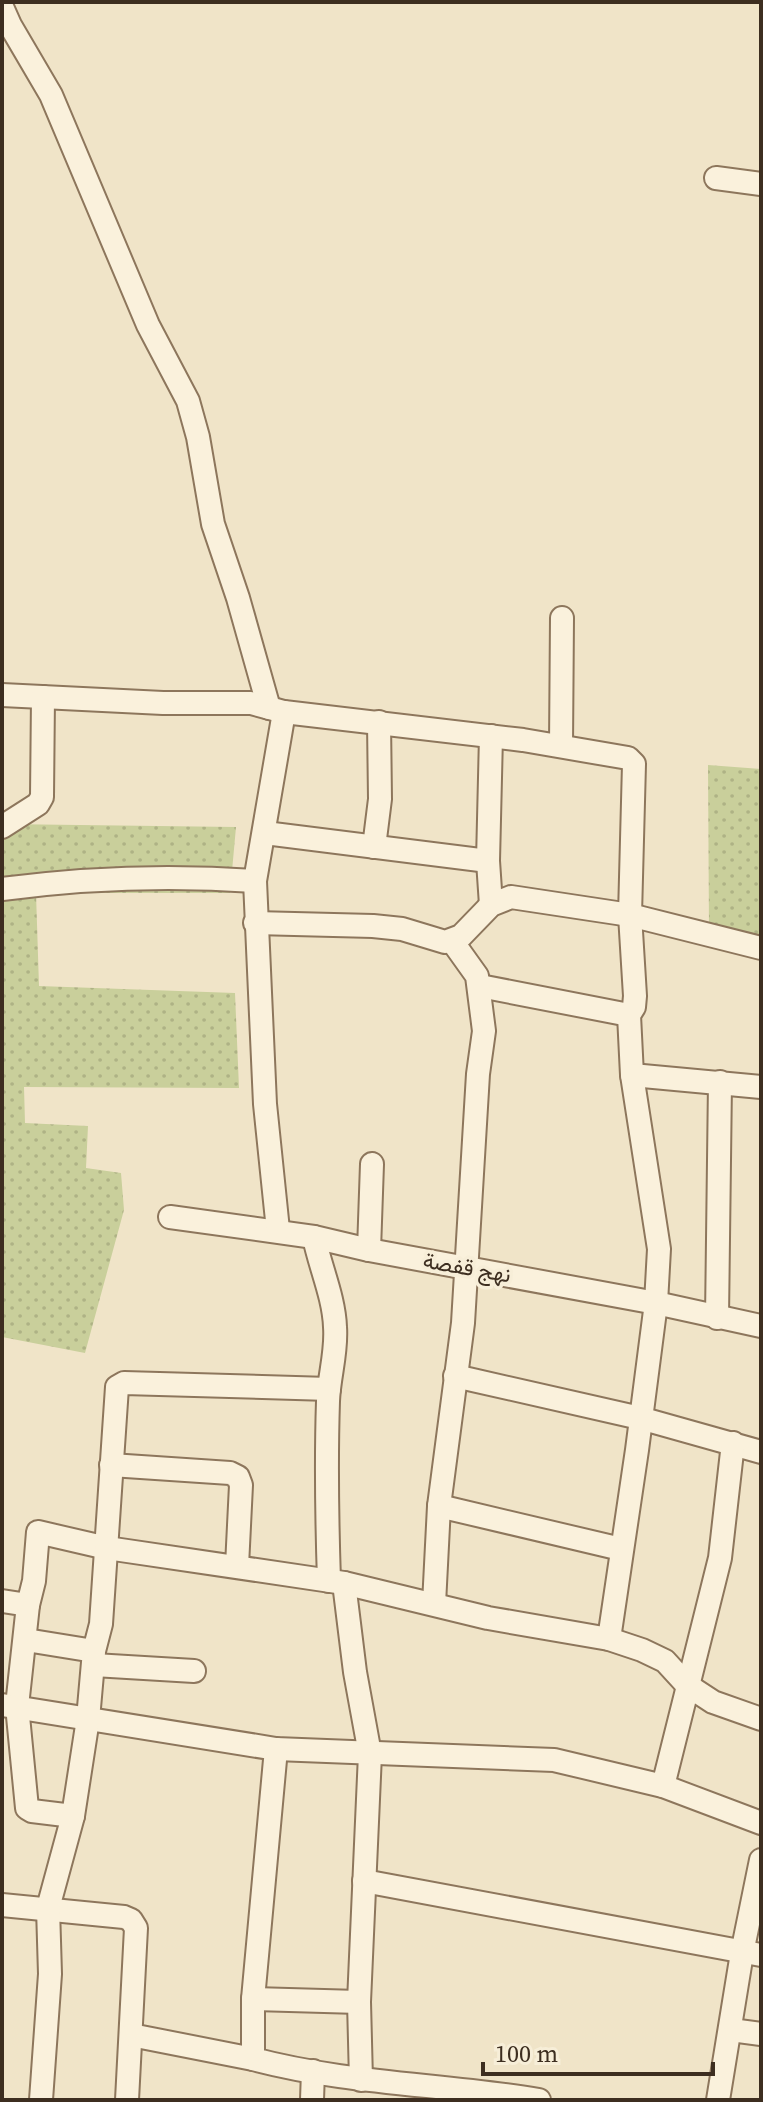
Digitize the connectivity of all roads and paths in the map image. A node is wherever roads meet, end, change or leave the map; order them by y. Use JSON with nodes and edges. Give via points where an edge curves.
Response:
{"nodes":[{"id":1,"x":2,"y":7,"type":"edge"},
{"id":2,"x":716,"y":178,"type":"dead end"},
{"id":3,"x":761,"y":184,"type":"edge"},
{"id":4,"x":562,"y":618,"type":"dead end"},
{"id":5,"x":2,"y":695,"type":"edge"},
{"id":6,"x":43,"y":697,"type":"junction"},
{"id":7,"x":277,"y":710,"type":"junction"},
{"id":8,"x":379,"y":722,"type":"junction"},
{"id":9,"x":491,"y":736,"type":"junction"},
{"id":10,"x":561,"y":745,"type":"junction"},
{"id":11,"x":2,"y":827,"type":"edge"},
{"id":12,"x":265,"y":833,"type":"junction"},
{"id":13,"x":374,"y":847,"type":"junction"},
{"id":14,"x":488,"y":861,"type":"junction"},
{"id":15,"x":255,"y":881,"type":"junction"},
{"id":16,"x":2,"y":889,"type":"edge"},
{"id":17,"x":491,"y":905,"type":"junction"},
{"id":18,"x":630,"y":915,"type":"junction"},
{"id":19,"x":255,"y":923,"type":"junction"},
{"id":20,"x":452,"y":941,"type":"junction"},
{"id":21,"x":761,"y":948,"type":"edge"},
{"id":22,"x":480,"y":986,"type":"junction"},
{"id":23,"x":629,"y":1015,"type":"junction"},
{"id":24,"x":632,"y":1075,"type":"junction"},
{"id":25,"x":720,"y":1082,"type":"junction"},
{"id":26,"x":761,"y":1087,"type":"edge"},
{"id":27,"x":372,"y":1164,"type":"dead end"},
{"id":28,"x":170,"y":1217,"type":"dead end"},
{"id":29,"x":278,"y":1230,"type":"junction"},
{"id":30,"x":314,"y":1237,"type":"junction"},
{"id":31,"x":369,"y":1250,"type":"junction"},
{"id":32,"x":467,"y":1268,"type":"junction"},
{"id":33,"x":656,"y":1303,"type":"junction"},
{"id":34,"x":717,"y":1318,"type":"junction"},
{"id":35,"x":761,"y":1326,"type":"edge"},
{"id":36,"x":455,"y":1376,"type":"junction"},
{"id":37,"x":329,"y":1389,"type":"junction"},
{"id":38,"x":640,"y":1418,"type":"junction"},
{"id":39,"x":733,"y":1443,"type":"junction"},
{"id":40,"x":761,"y":1452,"type":"edge"},
{"id":41,"x":111,"y":1465,"type":"junction"},
{"id":42,"x":439,"y":1506,"type":"junction"},
{"id":43,"x":107,"y":1548,"type":"junction"},
{"id":44,"x":621,"y":1549,"type":"junction"},
{"id":45,"x":237,"y":1566,"type":"junction"},
{"id":46,"x":336,"y":1582,"type":"junction"},
{"id":47,"x":2,"y":1601,"type":"edge"},
{"id":48,"x":434,"y":1604,"type":"junction"},
{"id":49,"x":28,"y":1605,"type":"junction"},
{"id":50,"x":609,"y":1639,"type":"junction"},
{"id":51,"x":26,"y":1640,"type":"junction"},
{"id":52,"x":94,"y":1658,"type":"junction"},
{"id":53,"x":194,"y":1671,"type":"dead end"},
{"id":54,"x":687,"y":1685,"type":"junction"},
{"id":55,"x":10,"y":1706,"type":"edge"},
{"id":56,"x":88,"y":1719,"type":"junction"},
{"id":57,"x":761,"y":1719,"type":"edge"},
{"id":58,"x":276,"y":1749,"type":"junction"},
{"id":59,"x":370,"y":1754,"type":"junction"},
{"id":60,"x":663,"y":1786,"type":"junction"},
{"id":61,"x":73,"y":1816,"type":"junction"},
{"id":62,"x":761,"y":1823,"type":"edge"},
{"id":63,"x":761,"y":1860,"type":"edge"},
{"id":64,"x":364,"y":1881,"type":"junction"},
{"id":65,"x":2,"y":1905,"type":"edge"},
{"id":66,"x":48,"y":1908,"type":"junction"},
{"id":67,"x":752,"y":1954,"type":"edge"},
{"id":68,"x":253,"y":1999,"type":"junction"},
{"id":69,"x":359,"y":2002,"type":"junction"},
{"id":70,"x":731,"y":2030,"type":"junction"},
{"id":71,"x":761,"y":2034,"type":"edge"},
{"id":72,"x":131,"y":2035,"type":"junction"},
{"id":73,"x":253,"y":2059,"type":"junction"},
{"id":74,"x":313,"y":2071,"type":"junction"},
{"id":75,"x":361,"y":2080,"type":"junction"},
{"id":76,"x":419,"y":2093,"type":"edge"},
{"id":77,"x":41,"y":2100,"type":"edge"},
{"id":78,"x":127,"y":2100,"type":"edge"},
{"id":79,"x":312,"y":2100,"type":"edge"},
{"id":80,"x":539,"y":2100,"type":"edge"},
{"id":81,"x":718,"y":2100,"type":"edge"}],
"edges":[{"from":1,"to":7,"type":"street","via":[[51,95],[148,325],[188,401],[213,524]]},
{"from":2,"to":3,"type":"street"},
{"from":4,"to":10,"type":"street"},
{"from":5,"to":6,"type":"street"},
{"from":6,"to":7,"type":"street","via":[[251,703]]},
{"from":6,"to":11,"type":"street","via":[[42,797]]},
{"from":7,"to":8,"type":"street"},
{"from":7,"to":12,"type":"street"},
{"from":8,"to":9,"type":"street"},
{"from":8,"to":13,"type":"street","via":[[380,799]]},
{"from":9,"to":10,"type":"street"},
{"from":9,"to":14,"type":"street"},
{"from":10,"to":18,"type":"street","via":[[628,758],[634,764]]},
{"from":12,"to":13,"type":"street"},
{"from":12,"to":15,"type":"street"},
{"from":13,"to":14,"type":"street"},
{"from":14,"to":17,"type":"street"},
{"from":15,"to":16,"type":"street","via":[[199,877]]},
{"from":15,"to":19,"type":"street"},
{"from":17,"to":18,"type":"street","via":[[511,897]]},
{"from":17,"to":20,"type":"street"},
{"from":18,"to":21,"type":"street"},
{"from":18,"to":23,"type":"street","via":[[635,996]]},
{"from":19,"to":20,"type":"street","via":[[373,926]]},
{"from":19,"to":29,"type":"street"},
{"from":20,"to":22,"type":"street"},
{"from":22,"to":23,"type":"street"},
{"from":22,"to":32,"type":"street","via":[[484,1050],[478,1074]]},
{"from":23,"to":24,"type":"street"},
{"from":24,"to":25,"type":"street"},
{"from":24,"to":33,"type":"street","via":[[659,1243]]},
{"from":25,"to":26,"type":"street"},
{"from":25,"to":34,"type":"street"},
{"from":27,"to":31,"type":"street"},
{"from":28,"to":29,"type":"street","name":"نهج قفصة"},
{"from":29,"to":30,"type":"street","name":"نهج قفصة"},
{"from":30,"to":31,"type":"street","name":"نهج قفصة"},
{"from":30,"to":37,"type":"street","via":[[335,1318]]},
{"from":31,"to":32,"type":"street","name":"نهج قفصة"},
{"from":32,"to":33,"type":"street","name":"نهج قفصة"},
{"from":32,"to":36,"type":"street"},
{"from":33,"to":34,"type":"street","name":"نهج قفصة"},
{"from":33,"to":38,"type":"street"},
{"from":34,"to":35,"type":"street","name":"نهج قفصة"},
{"from":36,"to":38,"type":"street"},
{"from":36,"to":42,"type":"street"},
{"from":37,"to":41,"type":"street","via":[[124,1383],[117,1387]]},
{"from":37,"to":46,"type":"street","via":[[325,1482]]},
{"from":38,"to":39,"type":"street"},
{"from":38,"to":44,"type":"street"},
{"from":39,"to":40,"type":"street"},
{"from":39,"to":54,"type":"street","via":[[720,1558]]},
{"from":41,"to":43,"type":"street"},
{"from":41,"to":45,"type":"street","via":[[238,1477]]},
{"from":42,"to":44,"type":"street"},
{"from":42,"to":48,"type":"street"},
{"from":43,"to":45,"type":"street"},
{"from":43,"to":49,"type":"street","via":[[38,1532]]},
{"from":43,"to":52,"type":"street"},
{"from":44,"to":50,"type":"street"},
{"from":45,"to":46,"type":"street"},
{"from":46,"to":48,"type":"street"},
{"from":46,"to":59,"type":"street"},
{"from":47,"to":49,"type":"street"},
{"from":48,"to":50,"type":"street"},
{"from":49,"to":51,"type":"street"},
{"from":50,"to":54,"type":"street","via":[[665,1661]]},
{"from":51,"to":52,"type":"street"},
{"from":51,"to":55,"type":"street"},
{"from":52,"to":53,"type":"street"},
{"from":52,"to":56,"type":"street"},
{"from":54,"to":57,"type":"street","via":[[713,1702]]},
{"from":54,"to":60,"type":"street"},
{"from":55,"to":56,"type":"street"},
{"from":55,"to":61,"type":"street","via":[[27,1808]]},
{"from":56,"to":58,"type":"street"},
{"from":56,"to":61,"type":"street"},
{"from":58,"to":59,"type":"street"},
{"from":58,"to":68,"type":"street"},
{"from":59,"to":60,"type":"street","via":[[554,1760]]},
{"from":59,"to":64,"type":"street"},
{"from":60,"to":62,"type":"street"},
{"from":61,"to":66,"type":"street"},
{"from":63,"to":67,"type":"street"},
{"from":64,"to":67,"type":"street"},
{"from":64,"to":69,"type":"street"},
{"from":65,"to":66,"type":"street"},
{"from":66,"to":72,"type":"street","via":[[124,1917],[134,1923]]},
{"from":66,"to":77,"type":"street","via":[[50,1974]]},
{"from":67,"to":70,"type":"street"},
{"from":68,"to":69,"type":"street"},
{"from":68,"to":73,"type":"street"},
{"from":69,"to":75,"type":"street"},
{"from":70,"to":71,"type":"street"},
{"from":70,"to":81,"type":"street"},
{"from":72,"to":73,"type":"street"},
{"from":72,"to":78,"type":"street"},
{"from":73,"to":74,"type":"street"},
{"from":74,"to":75,"type":"street"},
{"from":74,"to":79,"type":"street"},
{"from":75,"to":76,"type":"street"},
{"from":76,"to":80,"type":"street","via":[[498,2093]]}]}
